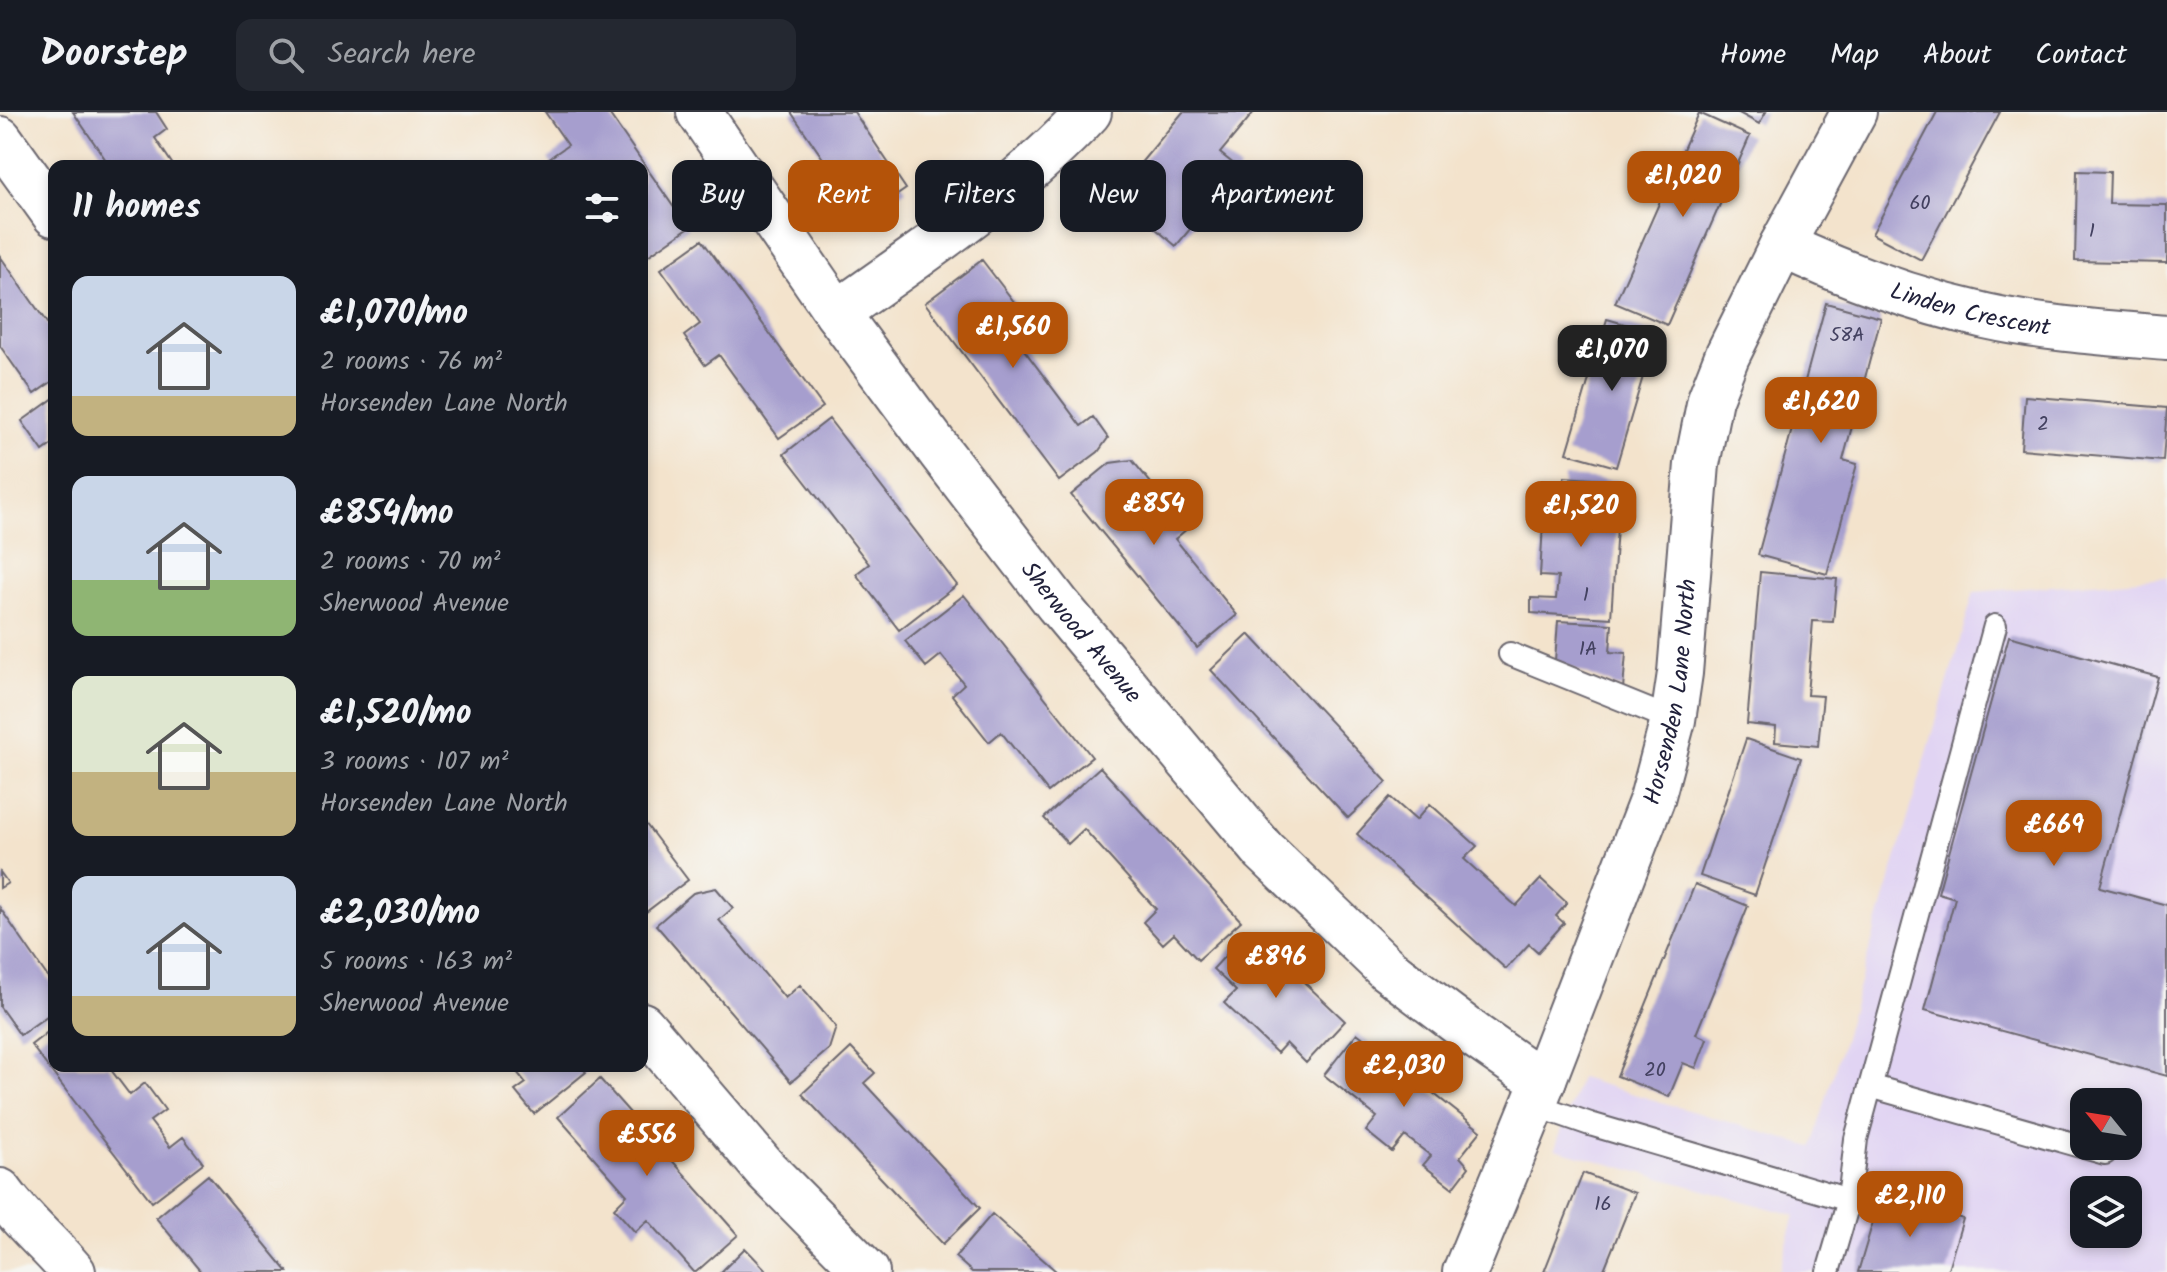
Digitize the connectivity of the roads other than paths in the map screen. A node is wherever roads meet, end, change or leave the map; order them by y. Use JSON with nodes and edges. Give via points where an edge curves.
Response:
{"nodes":[{"id":1,"x":699,"y":112,"type":"edge"},
{"id":2,"x":1089,"y":112,"type":"edge"},
{"id":3,"x":1854,"y":112,"type":"edge"},
{"id":4,"x":0,"y":139,"type":"edge"},
{"id":5,"x":48,"y":206,"type":"edge"},
{"id":6,"x":1782,"y":245,"type":"junction"},
{"id":7,"x":837,"y":313,"type":"junction"},
{"id":8,"x":2167,"y":338,"type":"edge"},
{"id":9,"x":1995,"y":626,"type":"dead end"},
{"id":10,"x":1510,"y":654,"type":"dead end"},
{"id":11,"x":1673,"y":720,"type":"junction"},
{"id":12,"x":648,"y":1032,"type":"edge"},
{"id":13,"x":1870,"y":1086,"type":"junction"},
{"id":14,"x":1538,"y":1092,"type":"junction"},
{"id":15,"x":2070,"y":1143,"type":"edge"},
{"id":16,"x":0,"y":1191,"type":"edge"},
{"id":17,"x":1849,"y":1200,"type":"junction"},
{"id":18,"x":73,"y":1272,"type":"edge"},
{"id":19,"x":867,"y":1272,"type":"edge"},
{"id":20,"x":1465,"y":1272,"type":"edge"},
{"id":21,"x":1828,"y":1272,"type":"edge"}],
"edges":[{"from":1,"to":7,"type":"street","name":"Sherwood Avenue"},
{"from":2,"to":7,"type":"street","via":[[1004,191]]},
{"from":3,"to":6,"type":"street","name":"Horsenden Lane North"},
{"from":4,"to":5,"type":"street"},
{"from":6,"to":8,"type":"street","name":"Linden Crescent","via":[[1836,271],[1986,316]]},
{"from":6,"to":11,"type":"street","name":"Horsenden Lane North","via":[[1710,399],[1697,464]]},
{"from":7,"to":14,"type":"street","name":"Sherwood Avenue","via":[[1058,605],[1264,851],[1387,969],[1520,1067]]},
{"from":9,"to":13,"type":"lane"},
{"from":10,"to":11,"type":"lane"},
{"from":11,"to":14,"type":"street","name":"Horsenden Lane North","via":[[1652,799]]},
{"from":12,"to":19,"type":"street","via":[[766,1170]]},
{"from":13,"to":15,"type":"lane"},
{"from":13,"to":17,"type":"lane","via":[[1856,1139]]},
{"from":14,"to":17,"type":"lane","via":[[1590,1124]]},
{"from":14,"to":20,"type":"street","name":"Horsenden Lane North"},
{"from":16,"to":18,"type":"street"},
{"from":17,"to":21,"type":"lane"}]}
